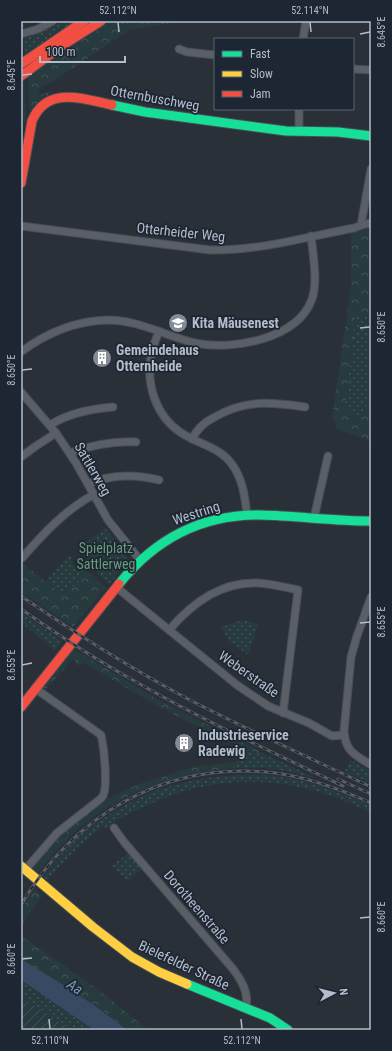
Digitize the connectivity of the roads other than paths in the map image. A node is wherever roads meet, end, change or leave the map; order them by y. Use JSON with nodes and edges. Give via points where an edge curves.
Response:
{"nodes":[{"id":1,"x":53,"y":21,"type":"edge"},
{"id":2,"x":84,"y":21,"type":"edge"},
{"id":3,"x":101,"y":21,"type":"edge"},
{"id":4,"x":306,"y":21,"type":"edge"},
{"id":5,"x":21,"y":34,"type":"edge"},
{"id":6,"x":303,"y":38,"type":"edge"},
{"id":7,"x":180,"y":49,"type":"dead end"},
{"id":8,"x":214,"y":55,"type":"edge"},
{"id":9,"x":24,"y":69,"type":"edge"},
{"id":10,"x":354,"y":69,"type":"edge"},
{"id":11,"x":371,"y":70,"type":"edge"},
{"id":12,"x":299,"y":110,"type":"edge"},
{"id":13,"x":299,"y":132,"type":"junction"},
{"id":14,"x":371,"y":136,"type":"edge"},
{"id":15,"x":371,"y":169,"type":"edge"},
{"id":16,"x":21,"y":183,"type":"edge"},
{"id":17,"x":371,"y":223,"type":"edge"},
{"id":18,"x":361,"y":224,"type":"junction"},
{"id":19,"x":21,"y":226,"type":"edge"},
{"id":20,"x":311,"y":236,"type":"junction"},
{"id":21,"x":159,"y":331,"type":"junction"},
{"id":22,"x":21,"y":352,"type":"edge"},
{"id":23,"x":21,"y":392,"type":"edge"},
{"id":24,"x":113,"y":407,"type":"dead end"},
{"id":25,"x":305,"y":407,"type":"dead end"},
{"id":26,"x":50,"y":425,"type":"junction"},
{"id":27,"x":56,"y":434,"type":"junction"},
{"id":28,"x":192,"y":439,"type":"junction"},
{"id":29,"x":136,"y":442,"type":"dead end"},
{"id":30,"x":70,"y":453,"type":"junction"},
{"id":31,"x":328,"y":456,"type":"dead end"},
{"id":32,"x":21,"y":457,"type":"edge"},
{"id":33,"x":159,"y":480,"type":"dead end"},
{"id":34,"x":88,"y":484,"type":"junction"},
{"id":35,"x":94,"y":495,"type":"junction"},
{"id":36,"x":247,"y":515,"type":"junction"},
{"id":37,"x":314,"y":518,"type":"junction"},
{"id":38,"x":347,"y":521,"type":"junction"},
{"id":39,"x":371,"y":521,"type":"edge"},
{"id":40,"x":371,"y":526,"type":"edge"},
{"id":41,"x":22,"y":558,"type":"edge"},
{"id":42,"x":140,"y":560,"type":"junction"},
{"id":43,"x":116,"y":587,"type":"junction"},
{"id":44,"x":371,"y":597,"type":"edge"},
{"id":45,"x":169,"y":630,"type":"junction"},
{"id":46,"x":36,"y":689,"type":"junction"},
{"id":47,"x":21,"y":707,"type":"edge"},
{"id":48,"x":283,"y":713,"type":"junction"},
{"id":49,"x":344,"y":735,"type":"junction"},
{"id":50,"x":371,"y":765,"type":"edge"},
{"id":51,"x":114,"y":828,"type":"dead end"},
{"id":52,"x":23,"y":868,"type":"edge"},
{"id":53,"x":246,"y":1008,"type":"junction"},
{"id":54,"x":288,"y":1030,"type":"edge"}],
"edges":[{"from":1,"to":5,"type":"street"},
{"from":2,"to":9,"type":"main road"},
{"from":3,"to":9,"type":"main road"},
{"from":4,"to":6,"type":"street"},
{"from":7,"to":8,"type":"street"},
{"from":10,"to":11,"type":"street"},
{"from":12,"to":13,"type":"street"},
{"from":13,"to":14,"type":"main road","name":"Otternbuschweg","via":[[338,132]]},
{"from":13,"to":16,"type":"main road","name":"Otternbuschweg","via":[[168,115],[72,97],[56,98],[44,104],[32,120]]},
{"from":15,"to":18,"type":"street"},
{"from":17,"to":18,"type":"street","name":"Otterheider Weg"},
{"from":18,"to":20,"type":"street","name":"Otterheider Weg","via":[[354,228]]},
{"from":19,"to":20,"type":"street","name":"Otterheider Weg","via":[[210,250],[244,248]]},
{"from":20,"to":21,"type":"street","via":[[315,282],[313,299],[304,314],[291,326],[248,343],[227,345],[197,343]]},
{"from":21,"to":22,"type":"street","via":[[129,322],[94,321],[55,331]]},
{"from":21,"to":28,"type":"street","via":[[149,366],[150,384],[161,412],[180,432]]},
{"from":23,"to":26,"type":"street","name":"Sattlerweg"},
{"from":24,"to":26,"type":"street","via":[[79,412]]},
{"from":25,"to":28,"type":"street","via":[[264,402],[236,407],[203,424]]},
{"from":26,"to":27,"type":"street","name":"Sattlerweg"},
{"from":27,"to":30,"type":"street","name":"Sattlerweg"},
{"from":27,"to":32,"type":"street"},
{"from":28,"to":36,"type":"street","via":[[219,452],[232,464],[242,485]]},
{"from":29,"to":30,"type":"street","via":[[103,443]]},
{"from":30,"to":34,"type":"street","name":"Sattlerweg"},
{"from":31,"to":37,"type":"street"},
{"from":33,"to":34,"type":"street","via":[[119,476]]},
{"from":34,"to":35,"type":"street","name":"Sattlerweg"},
{"from":35,"to":41,"type":"street","via":[[64,514]]},
{"from":35,"to":42,"type":"street","name":"Sattlerweg","via":[[108,520]]},
{"from":36,"to":37,"type":"main road","name":"Westring"},
{"from":36,"to":42,"type":"main road","name":"Westring","via":[[220,518],[186,529],[167,539]]},
{"from":37,"to":38,"type":"main road","name":"Westring"},
{"from":38,"to":39,"type":"main road","name":"Westring"},
{"from":38,"to":40,"type":"main road","name":"Westring"},
{"from":42,"to":43,"type":"main road","name":"Westring"},
{"from":43,"to":45,"type":"street","name":"Weberstraße"},
{"from":43,"to":46,"type":"main road","name":"Westring"},
{"from":44,"to":49,"type":"street","via":[[352,657]]},
{"from":45,"to":48,"type":"street","name":"Weberstraße","via":[[237,685]]},
{"from":45,"to":48,"type":"street","via":[[191,607],[210,594],[227,587],[256,583],[298,590]]},
{"from":46,"to":47,"type":"main road","name":"Westring"},
{"from":46,"to":52,"type":"street","via":[[101,735],[104,790],[103,797],[57,833]]},
{"from":48,"to":49,"type":"street","name":"Weberstraße","via":[[332,736]]},
{"from":49,"to":50,"type":"street","via":[[354,755]]},
{"from":51,"to":53,"type":"street","name":"Dorotheenstraße","via":[[233,969],[245,989],[248,999]]},
{"from":52,"to":53,"type":"main road","name":"Bielefelder Straße","via":[[132,957],[159,972]]},
{"from":53,"to":54,"type":"main road","name":"Bielefelder Straße","via":[[270,1018]]}]}
